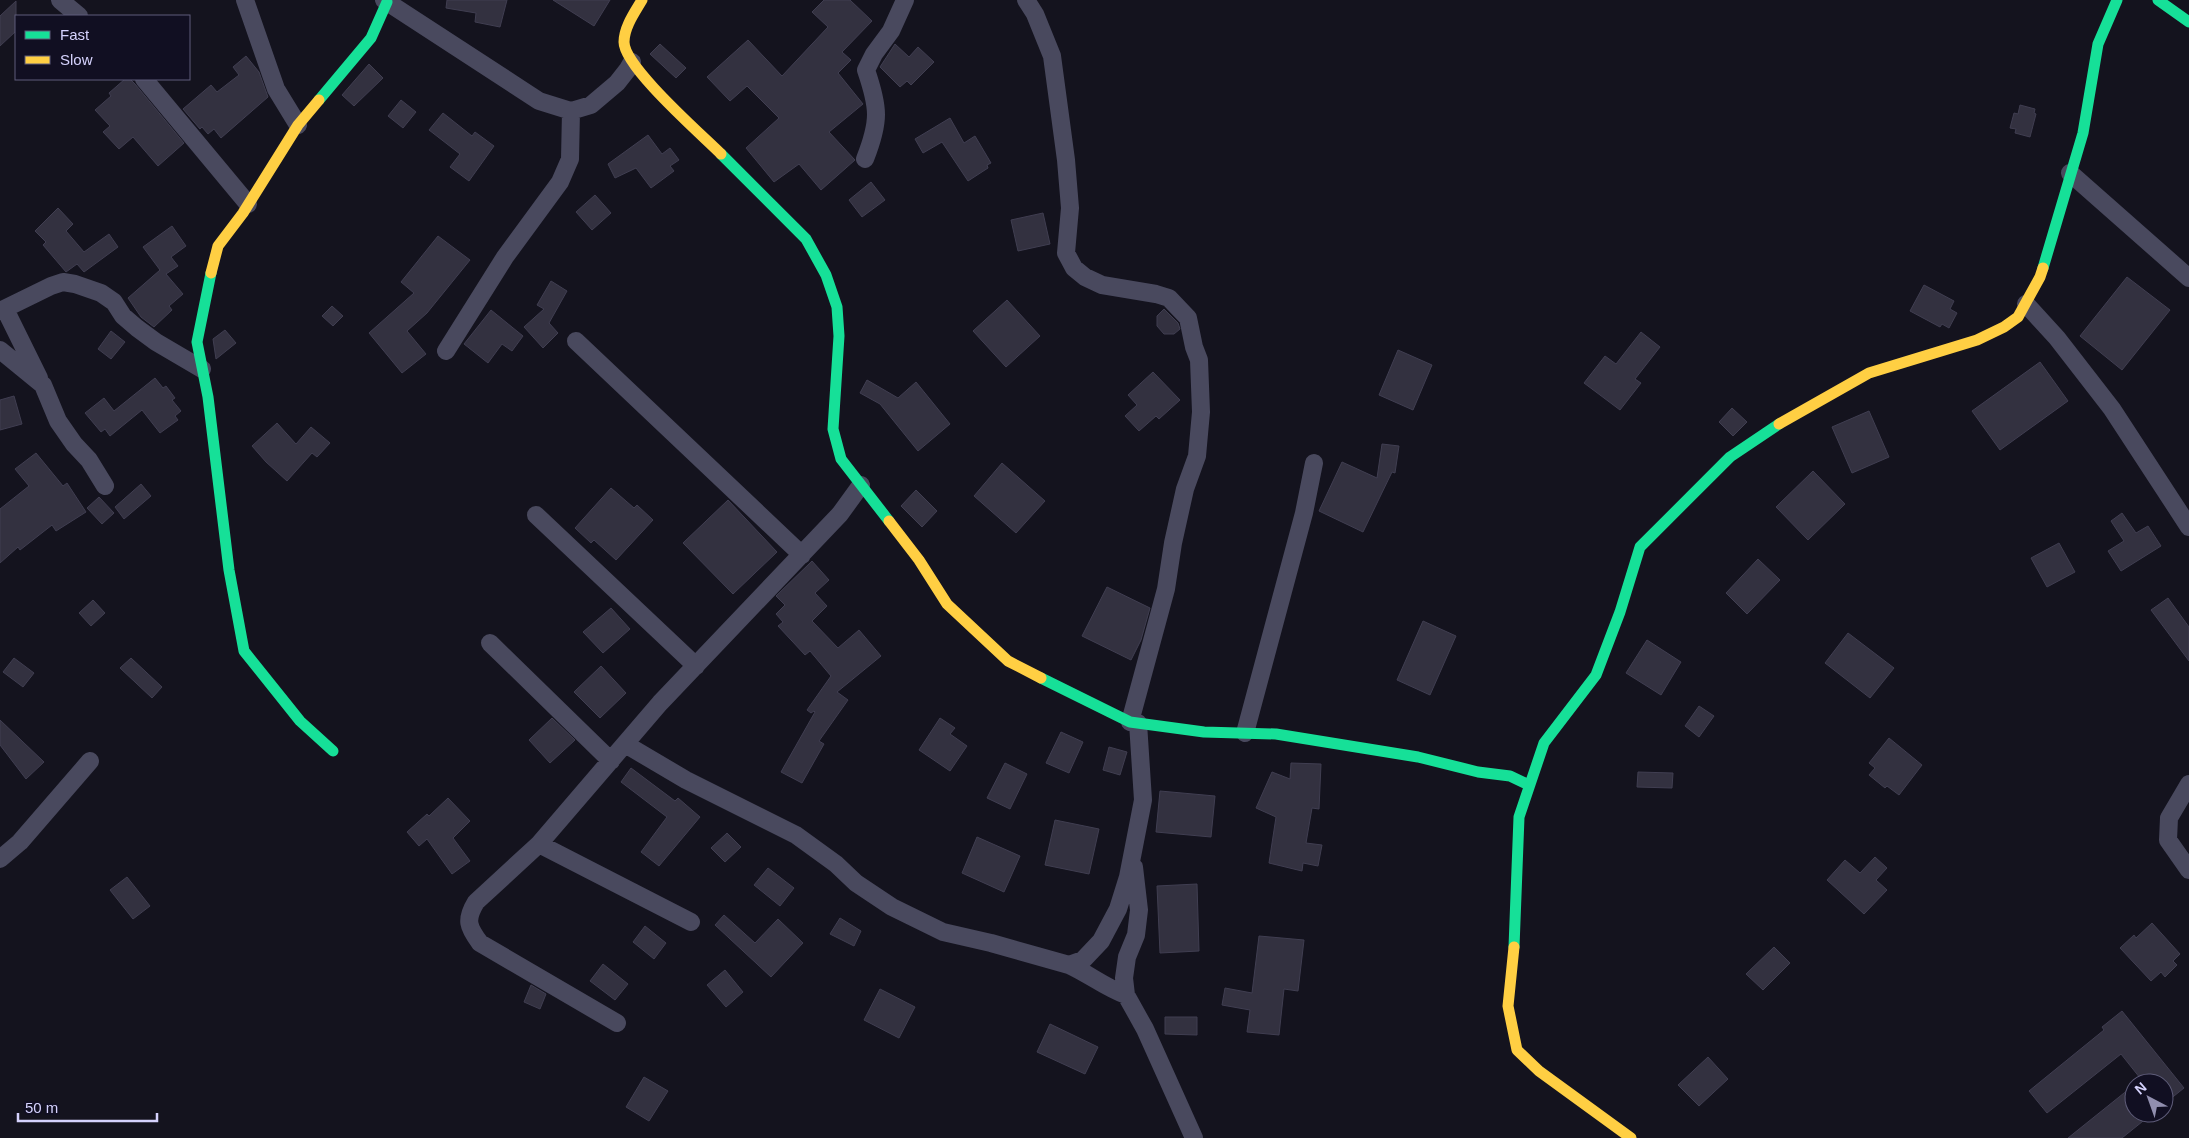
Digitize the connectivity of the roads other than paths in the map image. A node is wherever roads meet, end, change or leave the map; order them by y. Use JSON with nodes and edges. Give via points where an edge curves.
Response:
{"nodes":[{"id":1,"x":60,"y":0,"type":"edge"},
{"id":2,"x":245,"y":0,"type":"edge"},
{"id":3,"x":642,"y":0,"type":"edge"},
{"id":4,"x":904,"y":0,"type":"edge"},
{"id":5,"x":1026,"y":0,"type":"edge"},
{"id":6,"x":2117,"y":0,"type":"edge"},
{"id":7,"x":2158,"y":0,"type":"edge"},
{"id":8,"x":385,"y":1,"type":"edge"},
{"id":9,"x":78,"y":15,"type":"edge"},
{"id":10,"x":2189,"y":22,"type":"edge"},
{"id":11,"x":632,"y":62,"type":"junction"},
{"id":12,"x":145,"y":80,"type":"edge"},
{"id":13,"x":571,"y":111,"type":"junction"},
{"id":14,"x":298,"y":125,"type":"junction"},
{"id":15,"x":865,"y":160,"type":"dead end"},
{"id":16,"x":2070,"y":173,"type":"junction"},
{"id":17,"x":248,"y":204,"type":"junction"},
{"id":18,"x":2189,"y":278,"type":"edge"},
{"id":19,"x":2026,"y":304,"type":"junction"},
{"id":20,"x":3,"y":310,"type":"edge"},
{"id":21,"x":576,"y":341,"type":"dead end"},
{"id":22,"x":0,"y":350,"type":"edge"},
{"id":23,"x":446,"y":351,"type":"dead end"},
{"id":24,"x":202,"y":368,"type":"junction"},
{"id":25,"x":43,"y":385,"type":"junction"},
{"id":26,"x":1314,"y":463,"type":"dead end"},
{"id":27,"x":861,"y":485,"type":"junction"},
{"id":28,"x":105,"y":486,"type":"dead end"},
{"id":29,"x":536,"y":515,"type":"dead end"},
{"id":30,"x":2189,"y":527,"type":"edge"},
{"id":31,"x":802,"y":554,"type":"junction"},
{"id":32,"x":490,"y":642,"type":"dead end"},
{"id":33,"x":696,"y":666,"type":"junction"},
{"id":34,"x":1134,"y":723,"type":"junction"},
{"id":35,"x":1245,"y":733,"type":"junction"},
{"id":36,"x":625,"y":744,"type":"junction"},
{"id":37,"x":334,"y":751,"type":"dead end"},
{"id":38,"x":90,"y":761,"type":"dead end"},
{"id":39,"x":611,"y":761,"type":"junction"},
{"id":40,"x":2189,"y":784,"type":"edge"},
{"id":41,"x":1529,"y":785,"type":"junction"},
{"id":42,"x":539,"y":844,"type":"junction"},
{"id":43,"x":1132,"y":855,"type":"junction"},
{"id":44,"x":0,"y":859,"type":"edge"},
{"id":45,"x":2189,"y":870,"type":"edge"},
{"id":46,"x":691,"y":922,"type":"dead end"},
{"id":47,"x":1069,"y":966,"type":"junction"},
{"id":48,"x":1126,"y":995,"type":"junction"},
{"id":49,"x":617,"y":1024,"type":"dead end"},
{"id":50,"x":1194,"y":1138,"type":"edge"},
{"id":51,"x":1632,"y":1138,"type":"edge"}],
"edges":[{"from":1,"to":9,"type":"street"},
{"from":2,"to":14,"type":"street","via":[[276,89]]},
{"from":3,"to":11,"type":"street","via":[[624,44]]},
{"from":4,"to":15,"type":"street","via":[[891,31],[866,70],[878,111],[874,136]]},
{"from":5,"to":34,"type":"street","via":[[1052,56],[1067,170],[1070,208],[1066,253],[1069,260],[1080,274],[1102,285],[1169,298],[1188,318],[1199,360],[1201,420],[1197,456],[1185,489],[1166,589]]},
{"from":6,"to":16,"type":"street","via":[[2098,44],[2082,133]]},
{"from":7,"to":10,"type":"street"},
{"from":8,"to":13,"type":"street","via":[[539,100]]},
{"from":8,"to":14,"type":"street","via":[[371,38]]},
{"from":11,"to":13,"type":"street","via":[[617,83],[591,105]]},
{"from":11,"to":27,"type":"street","via":[[806,239],[822,268],[836,307],[839,336],[833,430],[841,459]]},
{"from":12,"to":17,"type":"street"},
{"from":13,"to":23,"type":"street","via":[[570,159],[560,182],[496,272]]},
{"from":14,"to":17,"type":"street"},
{"from":16,"to":18,"type":"street"},
{"from":16,"to":19,"type":"street","via":[[2040,277]]},
{"from":17,"to":24,"type":"street","via":[[218,246],[197,342]]},
{"from":19,"to":30,"type":"street","via":[[2107,402]]},
{"from":19,"to":41,"type":"street","via":[[2018,317],[1977,340],[1869,373],[1780,423],[1730,457],[1640,547],[1596,675],[1544,742]]},
{"from":20,"to":24,"type":"street","via":[[51,286],[63,282],[75,284],[101,293],[114,302],[123,316],[137,328]]},
{"from":20,"to":25,"type":"street"},
{"from":21,"to":31,"type":"street"},
{"from":22,"to":25,"type":"street"},
{"from":24,"to":37,"type":"street","via":[[229,570],[244,652],[300,721]]},
{"from":25,"to":28,"type":"street","via":[[58,421]]},
{"from":26,"to":35,"type":"street","via":[[1304,513]]},
{"from":27,"to":31,"type":"street","via":[[840,514]]},
{"from":27,"to":34,"type":"street","via":[[919,560],[947,604],[1008,661]]},
{"from":29,"to":33,"type":"street"},
{"from":31,"to":33,"type":"street"},
{"from":32,"to":39,"type":"street"},
{"from":33,"to":36,"type":"street"},
{"from":34,"to":35,"type":"street","via":[[1204,732]]},
{"from":34,"to":43,"type":"street","via":[[1143,800]]},
{"from":35,"to":41,"type":"street","via":[[1276,734],[1418,757],[1478,772],[1510,776]]},
{"from":36,"to":39,"type":"street"},
{"from":36,"to":47,"type":"street","via":[[686,780],[796,835],[892,907],[943,932]]},
{"from":38,"to":44,"type":"street","via":[[20,842]]},
{"from":39,"to":42,"type":"street"},
{"from":40,"to":45,"type":"street","via":[[2168,818],[2168,840]]},
{"from":41,"to":51,"type":"street","via":[[1519,817],[1515,933],[1508,1006],[1517,1050],[1539,1071]]},
{"from":42,"to":46,"type":"street"},
{"from":42,"to":49,"type":"street","via":[[476,902],[470,913],[469,929],[480,943]]},
{"from":43,"to":47,"type":"street","via":[[1118,909],[1101,940],[1082,960]]},
{"from":43,"to":48,"type":"street","via":[[1139,910],[1136,935],[1127,957]]},
{"from":47,"to":48,"type":"street"},
{"from":48,"to":50,"type":"street","via":[[1145,1029]]}]}
